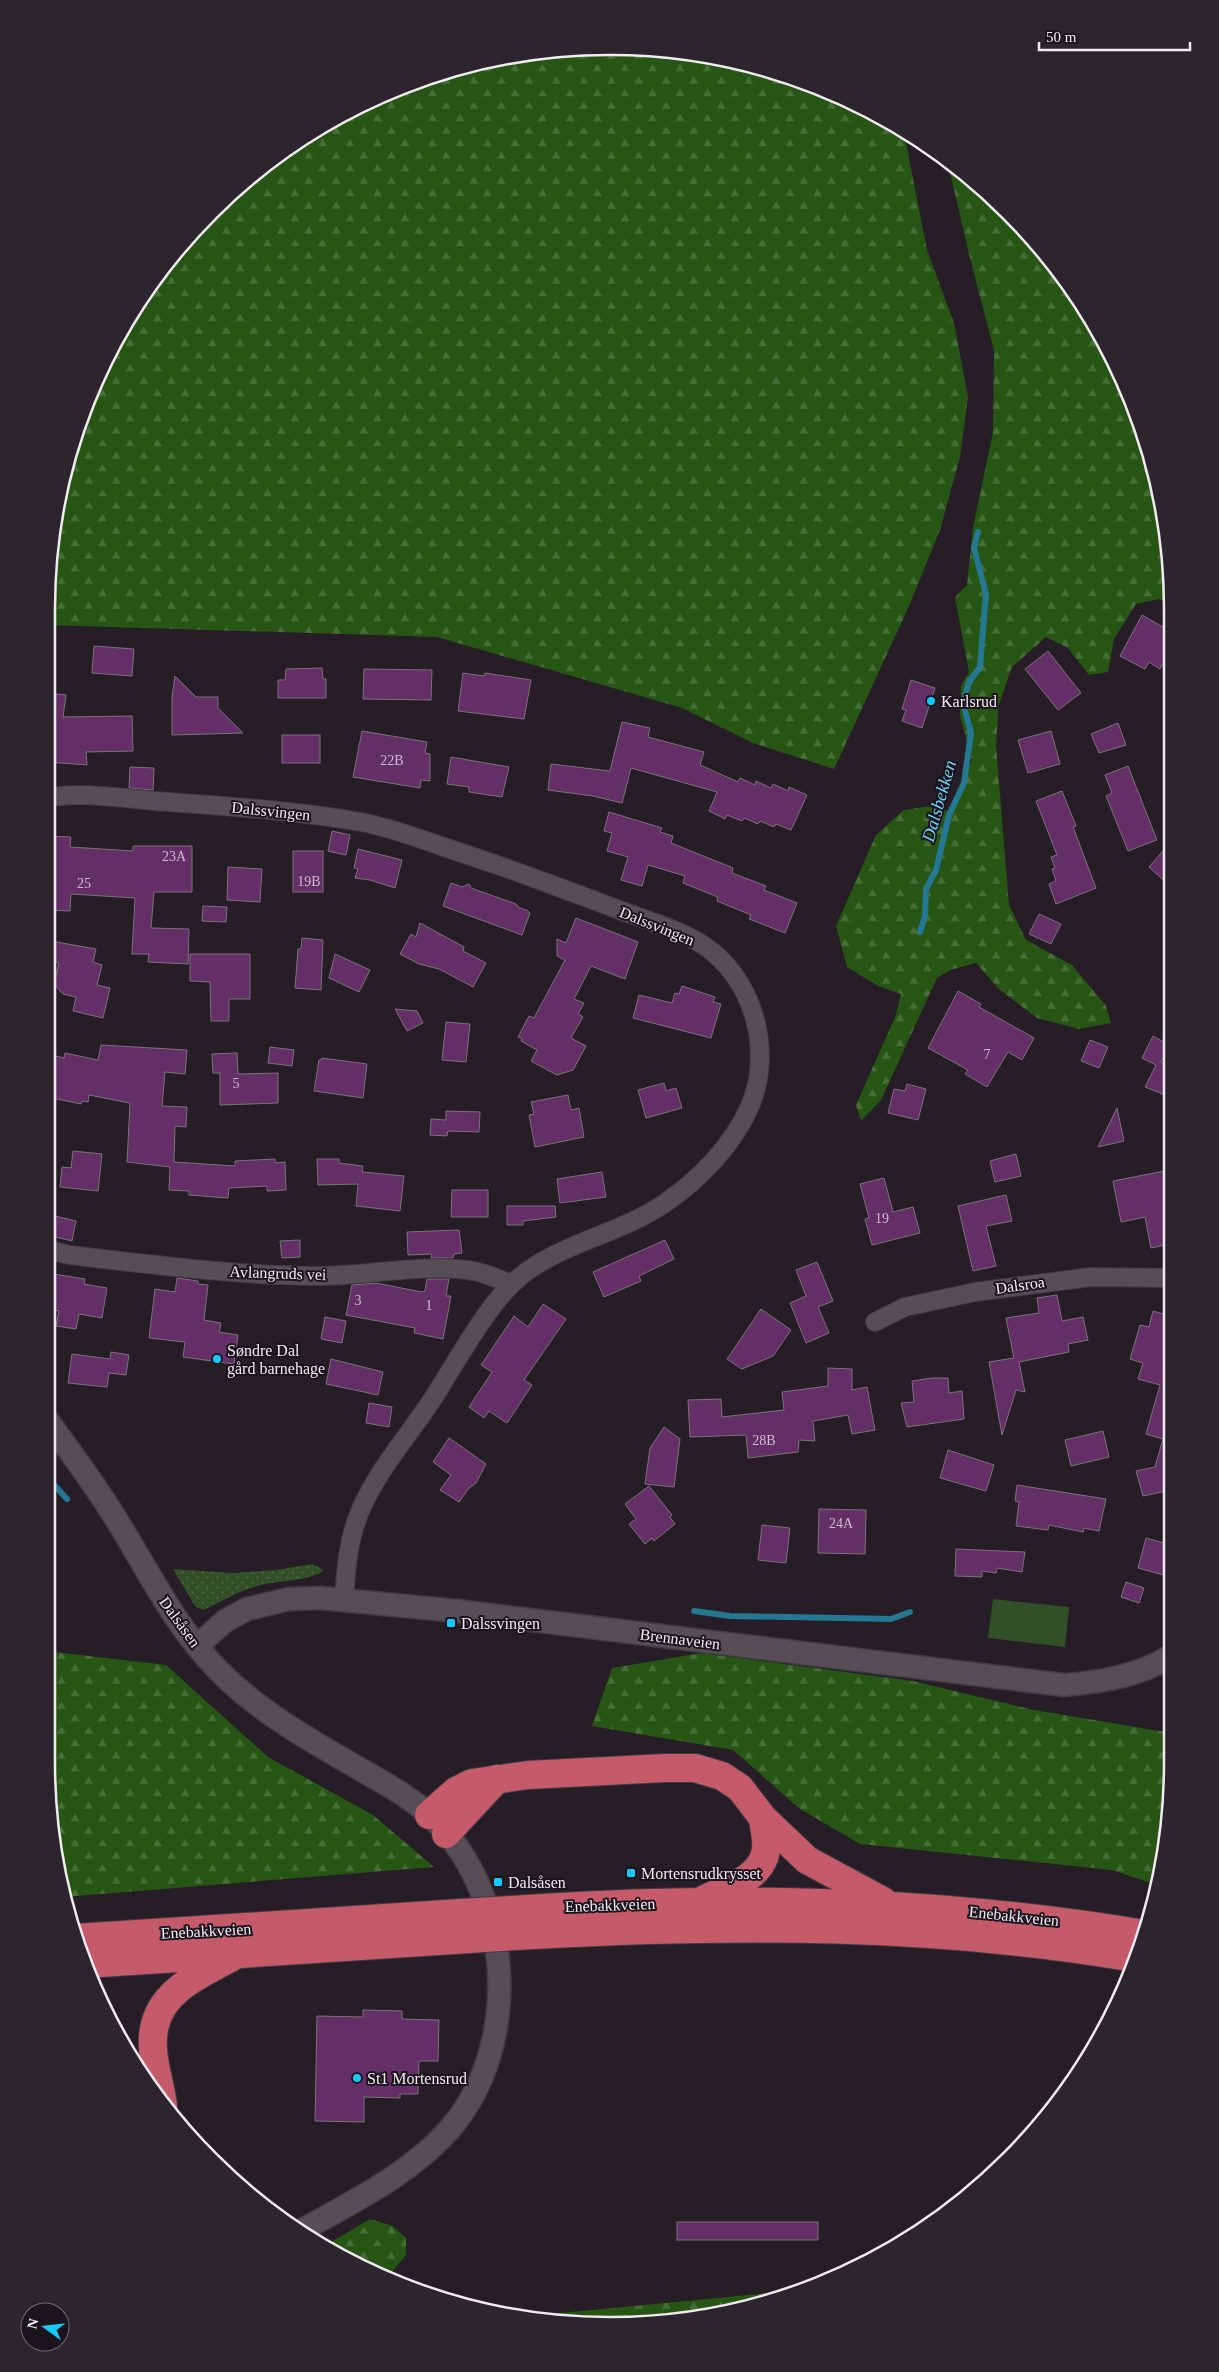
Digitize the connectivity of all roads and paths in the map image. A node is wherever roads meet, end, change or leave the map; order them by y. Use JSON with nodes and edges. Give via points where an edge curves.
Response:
{"nodes":[{"id":1,"x":55,"y":797,"type":"edge"},
{"id":2,"x":55,"y":1251,"type":"edge"},
{"id":3,"x":1164,"y":1278,"type":"edge"},
{"id":4,"x":510,"y":1284,"type":"junction"},
{"id":5,"x":875,"y":1322,"type":"dead end"},
{"id":6,"x":55,"y":1431,"type":"edge"},
{"id":7,"x":344,"y":1600,"type":"junction"},
{"id":8,"x":196,"y":1646,"type":"junction"},
{"id":9,"x":1164,"y":1660,"type":"edge"},
{"id":10,"x":763,"y":1818,"type":"junction"},
{"id":11,"x":437,"y":1824,"type":"junction"},
{"id":12,"x":698,"y":1902,"type":"junction"},
{"id":13,"x":891,"y":1905,"type":"junction"},
{"id":14,"x":530,"y":1922,"type":"junction"},
{"id":15,"x":465,"y":1926,"type":"junction"},
{"id":16,"x":1137,"y":1933,"type":"edge"},
{"id":17,"x":83,"y":1938,"type":"edge"},
{"id":18,"x":238,"y":1954,"type":"junction"},
{"id":19,"x":1129,"y":1957,"type":"edge"},
{"id":20,"x":93,"y":1964,"type":"edge"},
{"id":21,"x":160,"y":2086,"type":"edge"},
{"id":22,"x":307,"y":2228,"type":"edge"}],
"edges":[{"from":1,"to":4,"type":"street","name":"Dalssvingen","via":[[77,795],[185,803],[362,822],[535,878],[653,922],[702,944],[718,958],[742,985],[756,1020],[759,1059],[756,1083],[751,1103],[739,1126],[713,1161],[660,1207],[539,1263]]},
{"from":2,"to":4,"type":"street","name":"Avlangruds vei","via":[[220,1271],[318,1276],[469,1270]]},
{"from":3,"to":5,"type":"street","name":"Dalsroa","via":[[1091,1277],[985,1290],[905,1307]]},
{"from":4,"to":7,"type":"street","name":"Dalssvingen","via":[[368,1495],[352,1537]]},
{"from":6,"to":8,"type":"street","name":"Dalsåsen","via":[[90,1479],[170,1612]]},
{"from":7,"to":8,"type":"street","name":"Brennaveien","via":[[289,1600],[247,1609]]},
{"from":7,"to":9,"type":"street","name":"Brennaveien","via":[[1064,1685],[1123,1677]]},
{"from":8,"to":11,"type":"street","name":"Dalsåsen","via":[[220,1673],[271,1714],[405,1797]]},
{"from":10,"to":11,"type":"highway","via":[[747,1795],[731,1781],[714,1773],[695,1768],[655,1768],[528,1775],[472,1783],[463,1786]]},
{"from":10,"to":12,"type":"highway","via":[[766,1851],[758,1870]]},
{"from":10,"to":13,"type":"highway","via":[[800,1855]]},
{"from":11,"to":22,"type":"street","name":"Dalsåsen","via":[[462,1855],[474,1878],[487,1911],[497,1952],[498,2008],[486,2064],[478,2084],[454,2123],[426,2153],[391,2178]]},
{"from":12,"to":13,"type":"highway","name":"Enebakkveien"},
{"from":12,"to":14,"type":"highway","name":"Enebakkveien"},
{"from":13,"to":16,"type":"highway","name":"Enebakkveien","via":[[975,1911]]},
{"from":14,"to":15,"type":"highway","name":"Enebakkveien","bridge":true},
{"from":14,"to":19,"type":"highway","name":"Enebakkveien","via":[[694,1929],[892,1931]]},
{"from":15,"to":17,"type":"highway","name":"Enebakkveien"},
{"from":15,"to":18,"type":"highway","name":"Enebakkveien"},
{"from":18,"to":20,"type":"highway","name":"Enebakkveien"},
{"from":18,"to":21,"type":"highway","via":[[179,1988],[159,2011],[153,2049]]}]}
